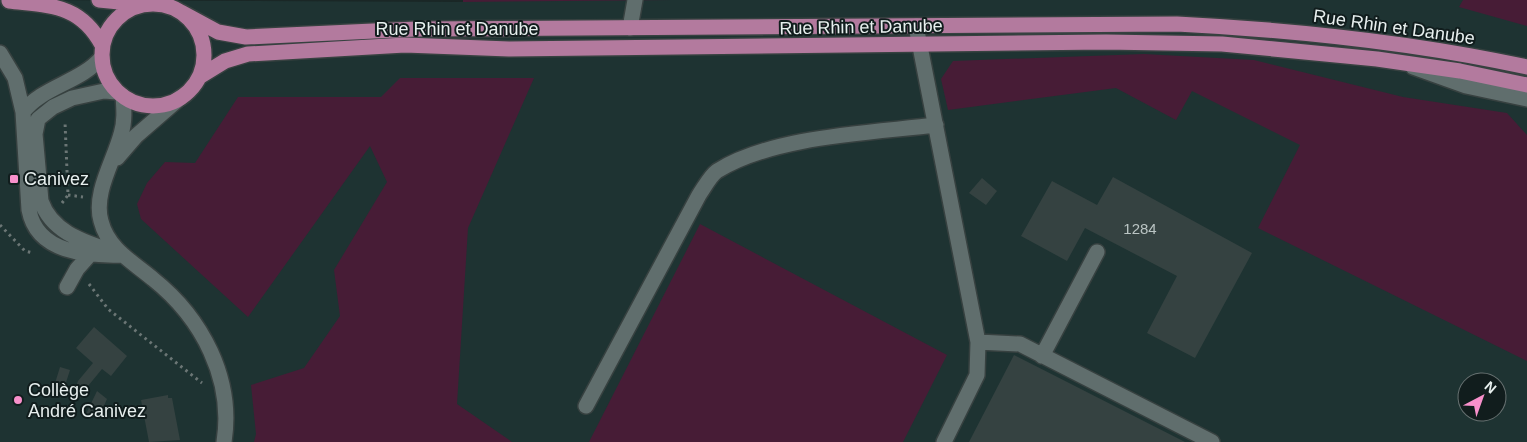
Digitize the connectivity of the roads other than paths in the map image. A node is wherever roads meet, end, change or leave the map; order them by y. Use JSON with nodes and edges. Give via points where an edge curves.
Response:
{"nodes":[{"id":1,"x":99,"y":0,"type":"edge"},
{"id":2,"x":635,"y":0,"type":"edge"},
{"id":3,"x":9,"y":1,"type":"edge"},
{"id":4,"x":144,"y":4,"type":"junction"},
{"id":5,"x":181,"y":12,"type":"junction"},
{"id":6,"x":916,"y":26,"type":"junction"},
{"id":7,"x":630,"y":28,"type":"junction"},
{"id":8,"x":919,"y":45,"type":"junction"},
{"id":9,"x":102,"y":51,"type":"junction"},
{"id":10,"x":0,"y":53,"type":"edge"},
{"id":11,"x":1405,"y":63,"type":"junction"},
{"id":12,"x":1527,"y":67,"type":"edge"},
{"id":13,"x":199,"y":77,"type":"junction"},
{"id":14,"x":1527,"y":85,"type":"edge"},
{"id":15,"x":120,"y":94,"type":"junction"},
{"id":16,"x":181,"y":97,"type":"junction"},
{"id":17,"x":1527,"y":99,"type":"edge"},
{"id":18,"x":22,"y":112,"type":"junction"},
{"id":19,"x":936,"y":125,"type":"junction"},
{"id":20,"x":113,"y":163,"type":"junction"},
{"id":21,"x":98,"y":246,"type":"junction"},
{"id":22,"x":1097,"y":252,"type":"dead end"},
{"id":23,"x":122,"y":255,"type":"junction"},
{"id":24,"x":67,"y":287,"type":"dead end"},
{"id":25,"x":978,"y":342,"type":"junction"},
{"id":26,"x":1042,"y":356,"type":"junction"},
{"id":27,"x":586,"y":406,"type":"dead end"},
{"id":28,"x":224,"y":442,"type":"edge"},
{"id":29,"x":944,"y":442,"type":"edge"},
{"id":30,"x":1212,"y":442,"type":"edge"}],
"edges":[{"from":1,"to":4,"type":"main road"},
{"from":2,"to":7,"type":"street"},
{"from":3,"to":9,"type":"main road","via":[[72,12],[86,22]]},
{"from":4,"to":5,"type":"main road","via":[[167,5]]},
{"from":4,"to":9,"type":"main road","via":[[117,18],[108,30]]},
{"from":5,"to":7,"type":"main road","name":"Rue Rhin et Danube","via":[[218,32],[246,37],[416,29]]},
{"from":5,"to":13,"type":"main road","via":[[192,22],[202,41],[203,63]]},
{"from":6,"to":7,"type":"main road","name":"Rue Rhin et Danube"},
{"from":6,"to":8,"type":"street"},
{"from":6,"to":12,"type":"main road","name":"Rue Rhin et Danube","via":[[1213,26],[1422,47]]},
{"from":8,"to":11,"type":"main road","name":"Rue Rhin et Danube","via":[[1222,44]]},
{"from":8,"to":13,"type":"main road","name":"Rue Rhin et Danube","via":[[509,49],[396,46],[248,54],[225,61]]},
{"from":8,"to":19,"type":"street"},
{"from":9,"to":15,"type":"main road","via":[[104,72]]},
{"from":9,"to":18,"type":"street","via":[[83,74],[37,97]]},
{"from":10,"to":18,"type":"street","via":[[15,78]]},
{"from":11,"to":14,"type":"main road","name":"Rue Rhin et Danube"},
{"from":11,"to":17,"type":"street","via":[[1452,82]]},
{"from":13,"to":16,"type":"main road"},
{"from":15,"to":16,"type":"main road","via":[[152,106],[167,104]]},
{"from":15,"to":20,"type":"street","via":[[123,125]]},
{"from":15,"to":21,"type":"street","via":[[89,93],[61,103],[41,115],[35,128],[41,201],[45,212],[64,231]]},
{"from":16,"to":20,"type":"street","via":[[136,136]]},
{"from":18,"to":21,"type":"street","via":[[29,210],[33,225],[52,243]]},
{"from":19,"to":25,"type":"street"},
{"from":19,"to":27,"type":"street","via":[[804,142],[748,156],[715,172],[699,195]]},
{"from":20,"to":21,"type":"street","via":[[99,206]]},
{"from":21,"to":23,"type":"street"},
{"from":21,"to":23,"type":"street"},
{"from":21,"to":24,"type":"street","via":[[77,269]]},
{"from":22,"to":26,"type":"street"},
{"from":23,"to":28,"type":"street","via":[[160,284],[188,313],[209,346],[225,400]]},
{"from":25,"to":26,"type":"street","via":[[1020,344]]},
{"from":25,"to":29,"type":"street","via":[[978,375]]},
{"from":26,"to":30,"type":"street"}]}
